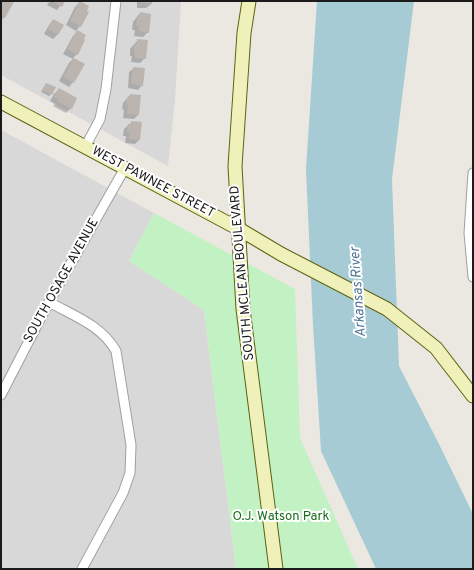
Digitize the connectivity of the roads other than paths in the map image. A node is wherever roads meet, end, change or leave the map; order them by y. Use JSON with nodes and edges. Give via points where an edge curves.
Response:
{"nodes":[{"id":1,"x":116,"y":1,"type":"edge"},
{"id":2,"x":249,"y":1,"type":"edge"},
{"id":3,"x":1,"y":103,"type":"edge"},
{"id":4,"x":85,"y":147,"type":"junction"},
{"id":5,"x":125,"y":168,"type":"junction"},
{"id":6,"x":473,"y":172,"type":"edge"},
{"id":7,"x":238,"y":229,"type":"junction"},
{"id":8,"x":473,"y":277,"type":"edge"},
{"id":9,"x":49,"y":302,"type":"junction"},
{"id":10,"x":1,"y":395,"type":"edge"},
{"id":11,"x":473,"y":396,"type":"edge"},
{"id":12,"x":82,"y":569,"type":"edge"},
{"id":13,"x":276,"y":569,"type":"edge"}],
"edges":[{"from":1,"to":4,"type":"street","via":[[100,119]]},
{"from":2,"to":7,"type":"main road","name":"SOUTH MCLEAN BOULEVARD","via":[[244,33],[235,166]]},
{"from":3,"to":4,"type":"main road","name":"WEST PAWNEE STREET"},
{"from":4,"to":5,"type":"main road","name":"WEST PAWNEE STREET"},
{"from":5,"to":7,"type":"main road","name":"WEST PAWNEE STREET"},
{"from":5,"to":9,"type":"street","name":"SOUTH OSAGE AVENUE"},
{"from":6,"to":8,"type":"street","via":[[469,233]]},
{"from":7,"to":11,"type":"main road","name":"WEST PAWNEE STREET","via":[[387,309],[436,348]]},
{"from":7,"to":13,"type":"main road","name":"SOUTH MCLEAN BOULEVARD","via":[[243,308]]},
{"from":9,"to":10,"type":"street","name":"SOUTH OSAGE AVENUE"},
{"from":9,"to":12,"type":"street","via":[[99,329],[116,351],[131,445],[127,483]]}]}
